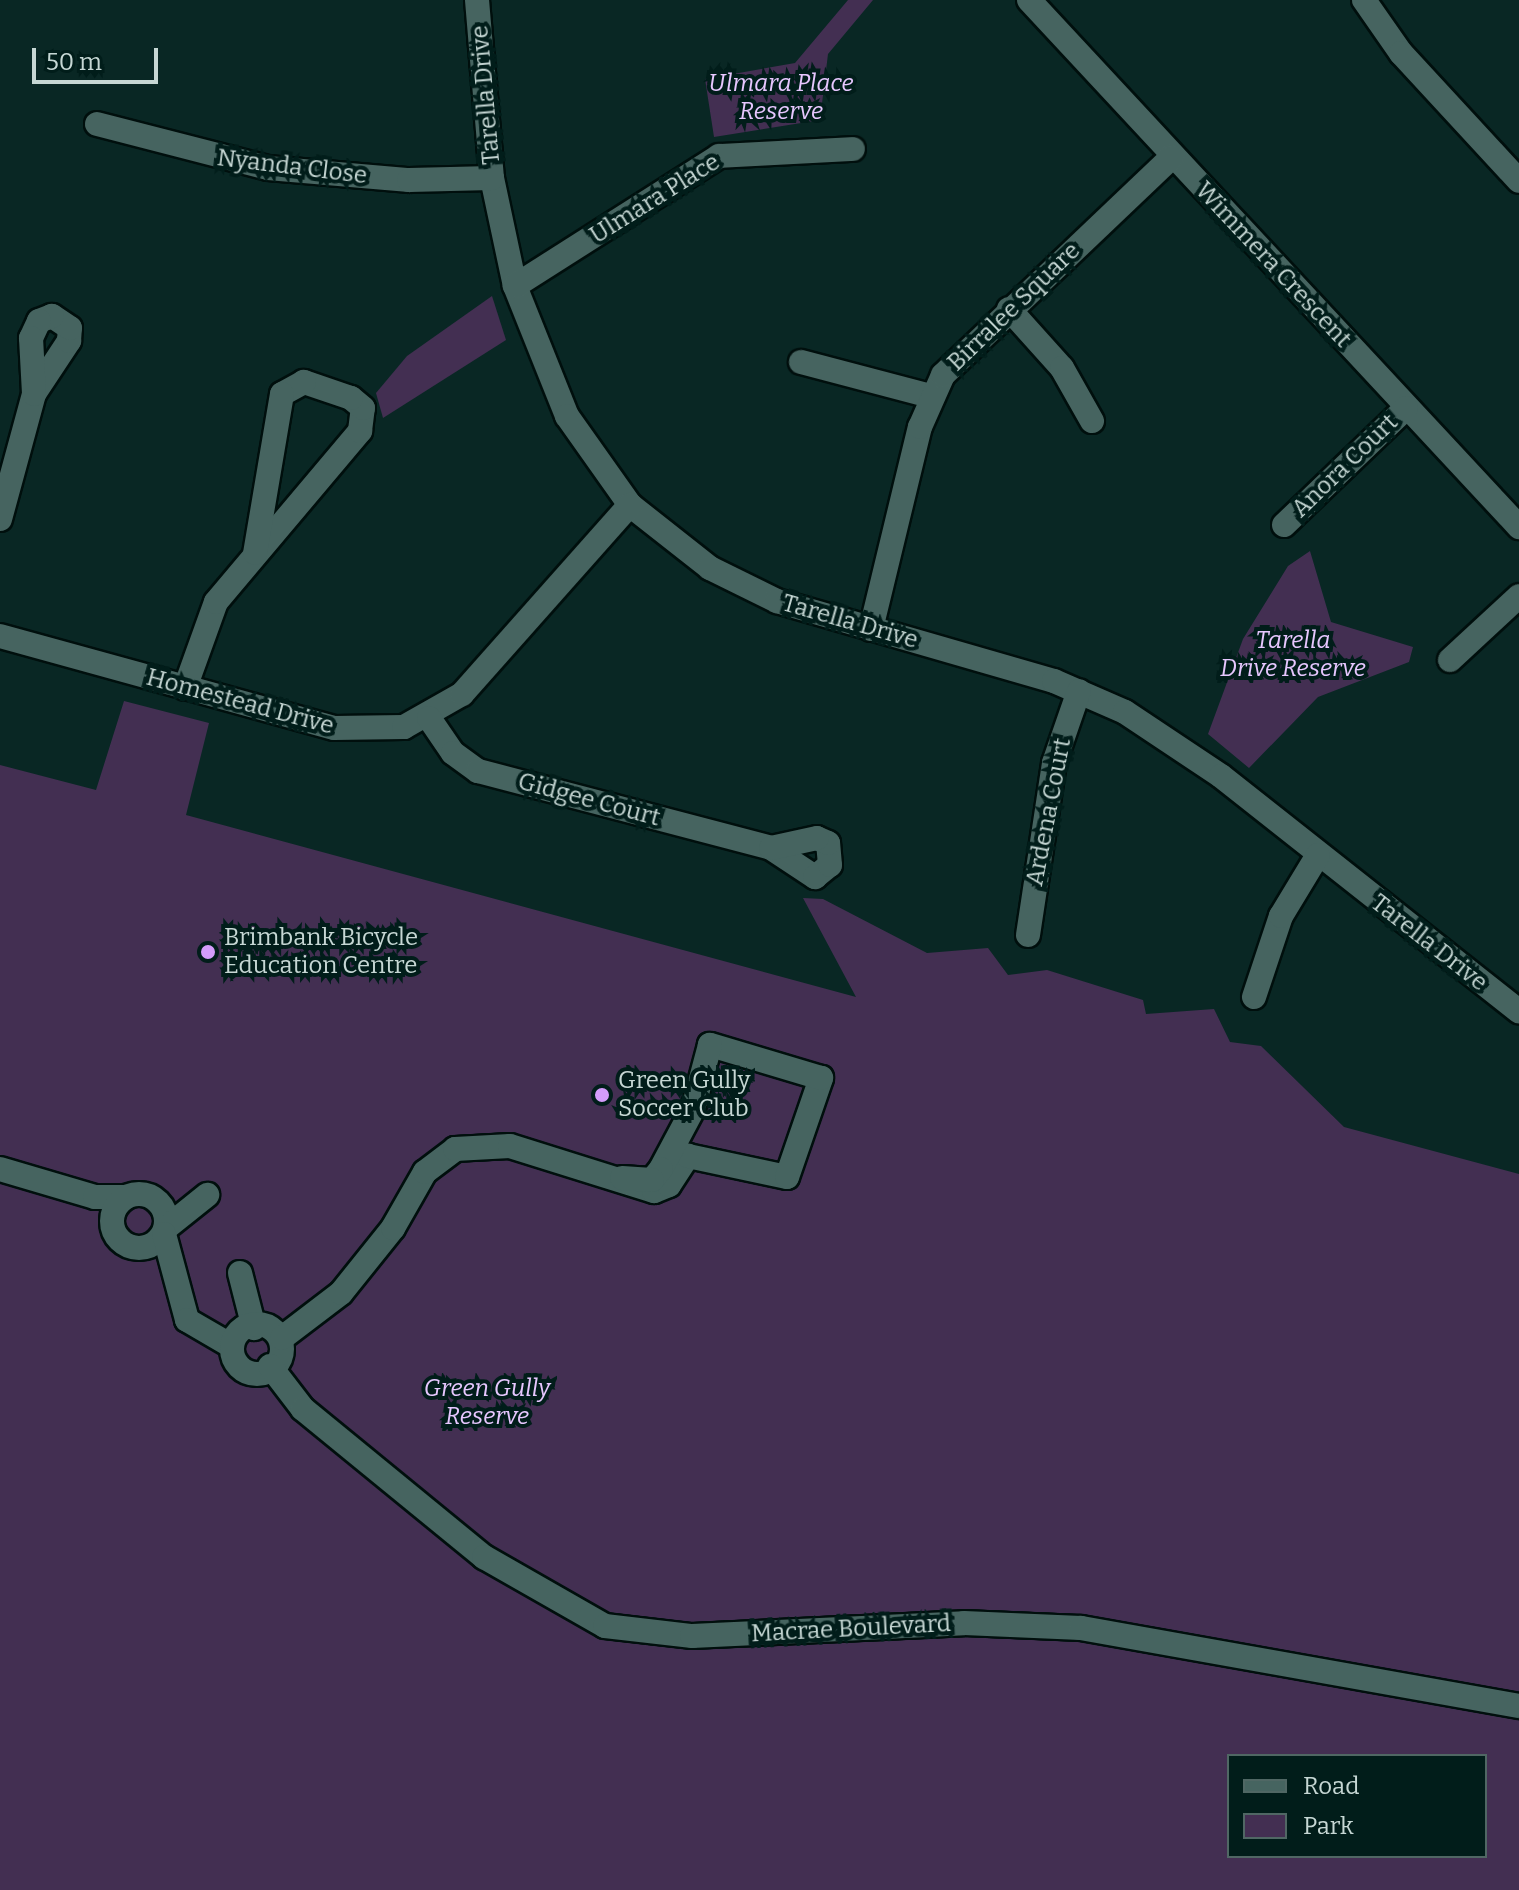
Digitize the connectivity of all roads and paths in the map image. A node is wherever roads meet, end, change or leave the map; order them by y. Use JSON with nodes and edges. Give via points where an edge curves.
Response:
{"nodes":[{"id":1,"x":1029,"y":0,"type":"edge"},
{"id":2,"x":1364,"y":0,"type":"edge"},
{"id":3,"x":479,"y":2,"type":"edge"},
{"id":4,"x":97,"y":124,"type":"dead end"},
{"id":5,"x":853,"y":149,"type":"dead end"},
{"id":6,"x":1172,"y":157,"type":"junction"},
{"id":7,"x":492,"y":178,"type":"junction"},
{"id":8,"x":1519,"y":181,"type":"edge"},
{"id":9,"x":515,"y":286,"type":"junction"},
{"id":10,"x":1009,"y":309,"type":"junction"},
{"id":11,"x":801,"y":362,"type":"dead end"},
{"id":12,"x":34,"y":394,"type":"dead end"},
{"id":13,"x":931,"y":396,"type":"junction"},
{"id":14,"x":1406,"y":408,"type":"junction"},
{"id":15,"x":1092,"y":421,"type":"dead end"},
{"id":16,"x":630,"y":505,"type":"junction"},
{"id":17,"x":0,"y":519,"type":"edge"},
{"id":18,"x":1284,"y":525,"type":"dead end"},
{"id":19,"x":1519,"y":527,"type":"edge"},
{"id":20,"x":255,"y":553,"type":"junction"},
{"id":21,"x":1519,"y":596,"type":"edge"},
{"id":22,"x":871,"y":629,"type":"junction"},
{"id":23,"x":0,"y":636,"type":"edge"},
{"id":24,"x":1450,"y":660,"type":"dead end"},
{"id":25,"x":185,"y":688,"type":"junction"},
{"id":26,"x":1079,"y":691,"type":"junction"},
{"id":27,"x":429,"y":718,"type":"junction"},
{"id":28,"x":771,"y":848,"type":"dead end"},
{"id":29,"x":1318,"y":855,"type":"junction"},
{"id":30,"x":1028,"y":935,"type":"dead end"},
{"id":31,"x":1254,"y":997,"type":"dead end"},
{"id":32,"x":1519,"y":1011,"type":"edge"},
{"id":33,"x":0,"y":1169,"type":"edge"},
{"id":34,"x":622,"y":1178,"type":"junction"},
{"id":35,"x":51,"y":1186,"type":"junction"},
{"id":36,"x":207,"y":1195,"type":"dead end"},
{"id":37,"x":126,"y":1197,"type":"junction"},
{"id":38,"x":113,"y":1227,"type":"junction"},
{"id":39,"x":165,"y":1231,"type":"junction"},
{"id":40,"x":140,"y":1248,"type":"junction"},
{"id":41,"x":240,"y":1273,"type":"dead end"},
{"id":42,"x":171,"y":1274,"type":"junction"},
{"id":43,"x":254,"y":1328,"type":"junction"},
{"id":44,"x":282,"y":1338,"type":"junction"},
{"id":45,"x":230,"y":1345,"type":"junction"},
{"id":46,"x":270,"y":1366,"type":"junction"},
{"id":47,"x":1519,"y":1706,"type":"edge"}],
"edges":[{"from":1,"to":6,"type":"street","name":"Wimmera Crescent"},
{"from":2,"to":8,"type":"street","via":[[1401,53]]},
{"from":3,"to":7,"type":"street","name":"Tarella Drive"},
{"from":4,"to":7,"type":"street","name":"Nyanda Close","via":[[268,168],[409,180]]},
{"from":5,"to":9,"type":"street","name":"Ulmara Place","via":[[719,156]]},
{"from":6,"to":10,"type":"street","name":"Birralee Square"},
{"from":6,"to":14,"type":"street","name":"Wimmera Crescent"},
{"from":7,"to":9,"type":"street","name":"Tarella Drive"},
{"from":9,"to":16,"type":"street","name":"Tarella Drive","via":[[567,416]]},
{"from":10,"to":13,"type":"street","name":"Birralee Square"},
{"from":10,"to":15,"type":"street","via":[[1062,368]]},
{"from":11,"to":13,"type":"street"},
{"from":12,"to":17,"type":"street"},
{"from":13,"to":22,"type":"street","name":"Birralee Square"},
{"from":14,"to":18,"type":"street","name":"Anora Court"},
{"from":14,"to":19,"type":"street","name":"Wimmera Crescent"},
{"from":16,"to":22,"type":"street","name":"Tarella Drive","via":[[738,584]]},
{"from":16,"to":27,"type":"street","name":"Homestead Drive","via":[[462,694]]},
{"from":20,"to":20,"type":"street","via":[[282,394],[304,382],[351,398],[363,408],[360,431]]},
{"from":20,"to":25,"type":"street","via":[[207,619]]},
{"from":21,"to":24,"type":"street"},
{"from":22,"to":26,"type":"street","name":"Tarella Drive"},
{"from":23,"to":25,"type":"street","name":"Homestead Drive"},
{"from":25,"to":27,"type":"street","name":"Homestead Drive","via":[[352,731]]},
{"from":26,"to":29,"type":"street","name":"Tarella Drive","via":[[1163,734]]},
{"from":26,"to":30,"type":"street","name":"Ardena Court","via":[[1054,763]]},
{"from":27,"to":28,"type":"street","name":"Gidgee Court","via":[[453,753],[478,771]]},
{"from":29,"to":31,"type":"street","via":[[1281,916]]},
{"from":29,"to":32,"type":"street","name":"Tarella Drive"},
{"from":33,"to":35,"type":"street"},
{"from":34,"to":34,"type":"street","via":[[652,1180],[661,1169],[693,1109],[710,1045],[821,1078],[787,1177],[694,1155],[680,1161],[662,1190]]},
{"from":34,"to":44,"type":"street","via":[[510,1146],[455,1149],[425,1172],[393,1228],[341,1293]]},
{"from":35,"to":37,"type":"street"},
{"from":35,"to":38,"type":"street"},
{"from":36,"to":39,"type":"street"},
{"from":37,"to":38,"type":"street","via":[[114,1210]]},
{"from":37,"to":39,"type":"street","via":[[153,1197]]},
{"from":38,"to":40,"type":"street","via":[[123,1243]]},
{"from":39,"to":40,"type":"street"},
{"from":39,"to":42,"type":"street"},
{"from":40,"to":42,"type":"street"},
{"from":41,"to":43,"type":"street"},
{"from":42,"to":45,"type":"street","via":[[187,1320]]},
{"from":43,"to":44,"type":"street"},
{"from":43,"to":45,"type":"street"},
{"from":44,"to":46,"type":"street","via":[[284,1352]]},
{"from":45,"to":46,"type":"street","via":[[230,1357],[242,1370]]},
{"from":46,"to":47,"type":"street","name":"Macrae Boulevard","via":[[303,1409],[484,1557],[605,1626],[692,1636],[1055,1625]]}]}
